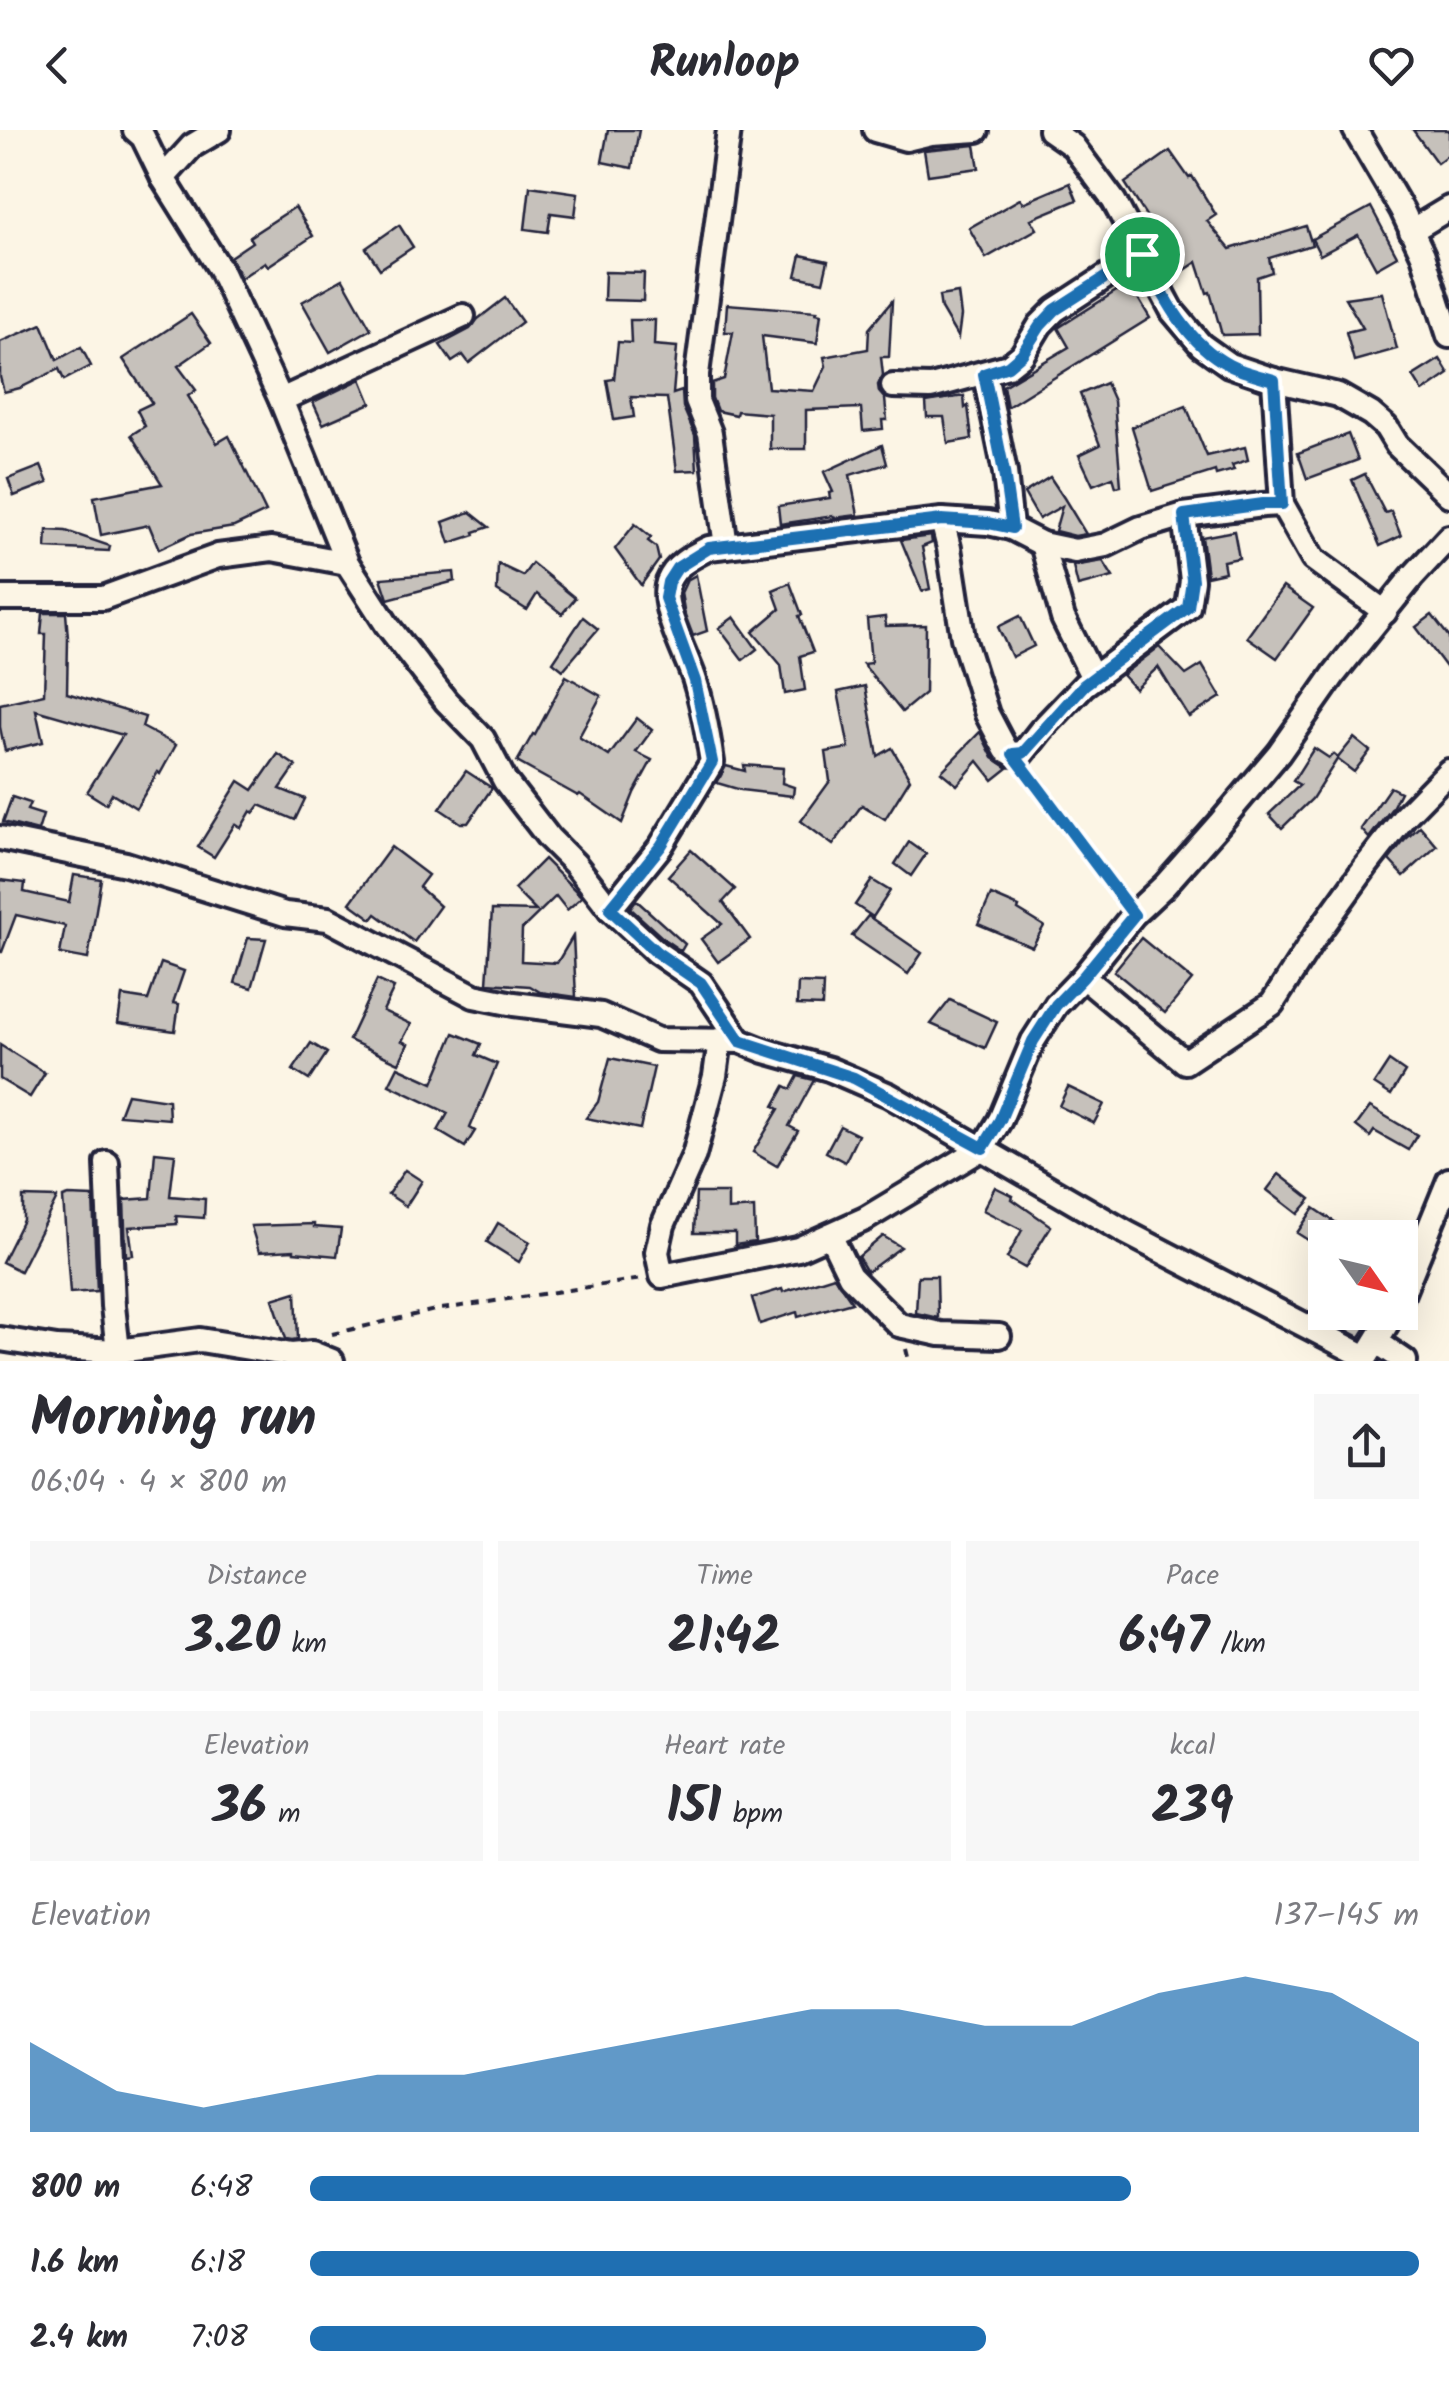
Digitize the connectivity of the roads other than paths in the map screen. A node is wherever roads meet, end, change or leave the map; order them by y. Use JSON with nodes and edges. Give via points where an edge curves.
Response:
{"nodes":[{"id":1,"x":135,"y":130,"type":"edge"},
{"id":2,"x":219,"y":130,"type":"edge"},
{"id":3,"x":729,"y":130,"type":"edge"},
{"id":4,"x":875,"y":130,"type":"edge"},
{"id":5,"x":977,"y":130,"type":"edge"},
{"id":6,"x":1050,"y":130,"type":"edge"},
{"id":7,"x":1355,"y":130,"type":"edge"},
{"id":8,"x":163,"y":178,"type":"junction"},
{"id":9,"x":1449,"y":208,"type":"edge"},
{"id":10,"x":1411,"y":231,"type":"junction"},
{"id":11,"x":1142,"y":254,"type":"junction"},
{"id":12,"x":463,"y":316,"type":"dead end"},
{"id":13,"x":1449,"y":334,"type":"edge"},
{"id":14,"x":984,"y":374,"type":"junction"},
{"id":15,"x":1274,"y":380,"type":"junction"},
{"id":16,"x":893,"y":386,"type":"dead end"},
{"id":17,"x":281,"y":400,"type":"junction"},
{"id":18,"x":1449,"y":495,"type":"edge"},
{"id":19,"x":1282,"y":504,"type":"junction"},
{"id":20,"x":1184,"y":515,"type":"junction"},
{"id":21,"x":942,"y":520,"type":"junction"},
{"id":22,"x":1012,"y":528,"type":"junction"},
{"id":23,"x":1449,"y":537,"type":"edge"},
{"id":24,"x":1042,"y":544,"type":"junction"},
{"id":25,"x":726,"y":546,"type":"junction"},
{"id":26,"x":347,"y":563,"type":"junction"},
{"id":27,"x":0,"y":598,"type":"edge"},
{"id":28,"x":1385,"y":612,"type":"junction"},
{"id":29,"x":1092,"y":678,"type":"junction"},
{"id":30,"x":1449,"y":771,"type":"edge"},
{"id":31,"x":0,"y":838,"type":"edge"},
{"id":32,"x":610,"y":909,"type":"junction"},
{"id":33,"x":1083,"y":977,"type":"junction"},
{"id":34,"x":730,"y":1040,"type":"junction"},
{"id":35,"x":983,"y":1148,"type":"junction"},
{"id":36,"x":107,"y":1163,"type":"dead end"},
{"id":37,"x":1449,"y":1180,"type":"edge"},
{"id":38,"x":830,"y":1234,"type":"junction"},
{"id":39,"x":1418,"y":1256,"type":"edge"},
{"id":40,"x":1383,"y":1330,"type":"edge"},
{"id":41,"x":1000,"y":1336,"type":"dead end"},
{"id":42,"x":0,"y":1339,"type":"edge"},
{"id":43,"x":118,"y":1351,"type":"junction"},
{"id":44,"x":1369,"y":1353,"type":"edge"},
{"id":45,"x":89,"y":1355,"type":"edge"},
{"id":46,"x":332,"y":1361,"type":"edge"},
{"id":47,"x":1406,"y":1361,"type":"edge"}],
"edges":[{"from":1,"to":8,"type":"street"},
{"from":2,"to":8,"type":"street","via":[[192,146]]},
{"from":3,"to":25,"type":"street","via":[[697,401],[710,433]]},
{"from":4,"to":5,"type":"street","via":[[906,138]]},
{"from":6,"to":11,"type":"street","via":[[1073,146],[1114,201]]},
{"from":7,"to":10,"type":"street"},
{"from":8,"to":17,"type":"street","via":[[220,269]]},
{"from":9,"to":10,"type":"street"},
{"from":10,"to":13,"type":"street"},
{"from":11,"to":14,"type":"street","via":[[1055,310],[1008,366]]},
{"from":11,"to":15,"type":"street","via":[[1201,345],[1229,365]]},
{"from":12,"to":17,"type":"street"},
{"from":14,"to":16,"type":"street","via":[[931,387]]},
{"from":14,"to":22,"type":"street"},
{"from":15,"to":18,"type":"street","via":[[1338,395],[1371,414]]},
{"from":15,"to":19,"type":"street"},
{"from":17,"to":26,"type":"street"},
{"from":19,"to":20,"type":"street"},
{"from":19,"to":28,"type":"street","via":[[1313,559]]},
{"from":20,"to":24,"type":"street","via":[[1106,545],[1074,551]]},
{"from":20,"to":29,"type":"street","via":[[1192,580],[1188,607]]},
{"from":21,"to":22,"type":"street"},
{"from":21,"to":25,"type":"street"},
{"from":21,"to":29,"type":"street","via":[[963,638],[1006,750],[1023,753]]},
{"from":22,"to":24,"type":"street"},
{"from":23,"to":28,"type":"street"},
{"from":24,"to":29,"type":"street","via":[[1063,618]]},
{"from":25,"to":32,"type":"street","via":[[709,548],[677,568],[665,598],[695,681],[712,762],[661,846]]},
{"from":26,"to":27,"type":"street","via":[[272,548],[218,556],[103,598]]},
{"from":26,"to":32,"type":"street","via":[[419,668],[483,739],[506,781]]},
{"from":28,"to":33,"type":"street","via":[[1279,754]]},
{"from":30,"to":33,"type":"street","via":[[1366,866],[1272,1004],[1185,1062]]},
{"from":31,"to":34,"type":"street","via":[[126,864],[284,914],[328,919],[474,996],[600,1015],[658,1040]]},
{"from":32,"to":34,"type":"street","via":[[701,983]]},
{"from":33,"to":35,"type":"street","via":[[1033,1041]]},
{"from":34,"to":35,"type":"street","via":[[854,1078]]},
{"from":34,"to":38,"type":"street","via":[[694,1155],[663,1225],[662,1276],[798,1250]]},
{"from":35,"to":38,"type":"street"},
{"from":35,"to":44,"type":"street","via":[[1167,1255]]},
{"from":36,"to":43,"type":"street"},
{"from":37,"to":39,"type":"street"},
{"from":38,"to":41,"type":"street","via":[[850,1276],[899,1326]]},
{"from":40,"to":44,"type":"street"},
{"from":42,"to":45,"type":"street"},
{"from":43,"to":45,"type":"street"},
{"from":43,"to":46,"type":"street","via":[[200,1340]]},
{"from":44,"to":47,"type":"street"}]}
